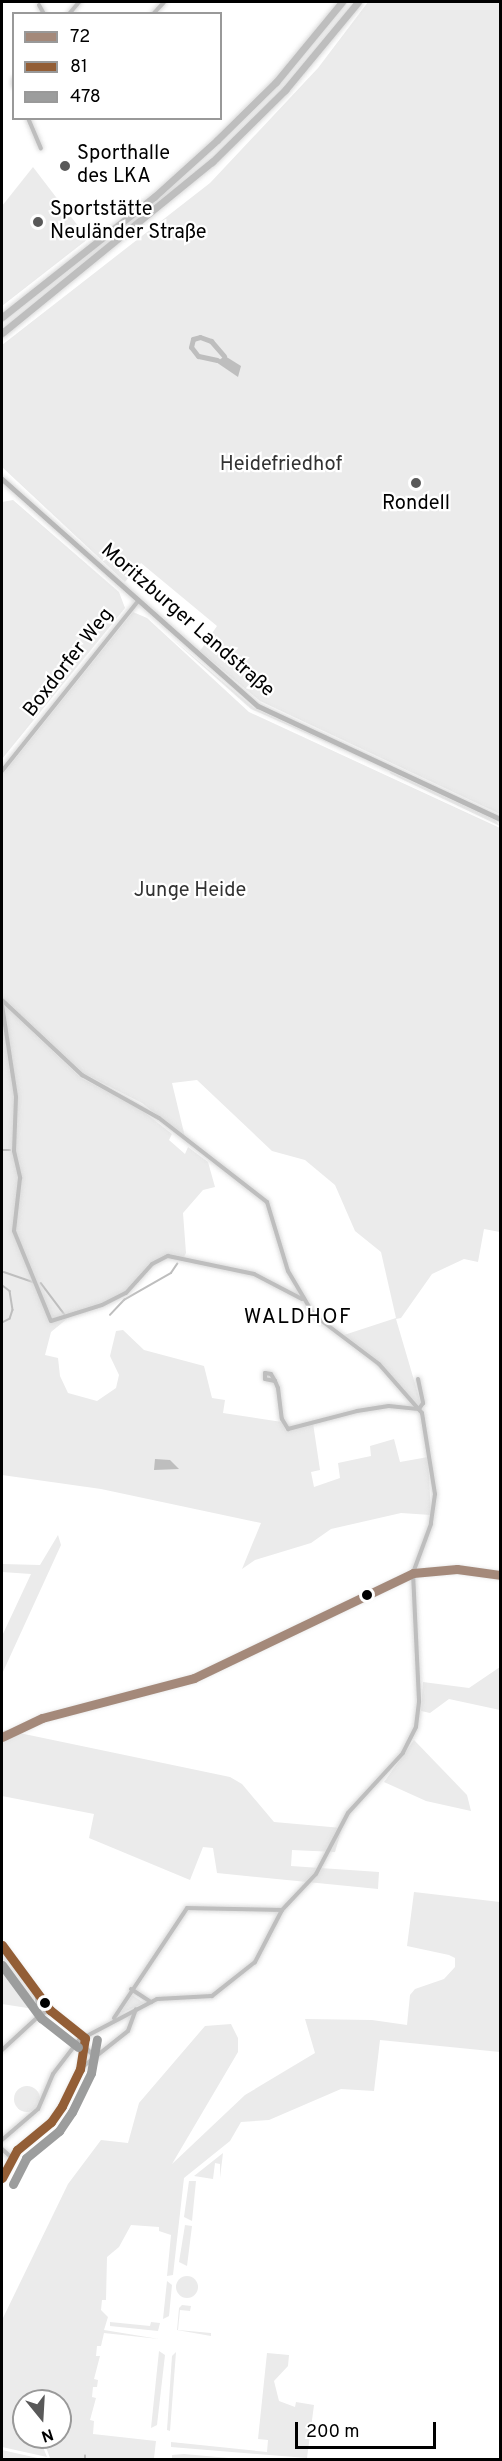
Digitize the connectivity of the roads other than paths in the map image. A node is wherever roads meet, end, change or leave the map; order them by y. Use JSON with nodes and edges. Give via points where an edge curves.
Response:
{"nodes":[{"id":1,"x":342,"y":2,"type":"edge"},
{"id":2,"x":358,"y":2,"type":"edge"},
{"id":3,"x":39,"y":5,"type":"dead end"},
{"id":4,"x":43,"y":12,"type":"edge"},
{"id":5,"x":29,"y":120,"type":"edge"},
{"id":6,"x":41,"y":148,"type":"dead end"},
{"id":7,"x":2,"y":317,"type":"edge"},
{"id":8,"x":2,"y":333,"type":"edge"},
{"id":9,"x":2,"y":479,"type":"edge"},
{"id":10,"x":138,"y":602,"type":"junction"},
{"id":11,"x":2,"y":771,"type":"edge"},
{"id":12,"x":501,"y":819,"type":"edge"},
{"id":13,"x":2,"y":1002,"type":"edge"},
{"id":14,"x":303,"y":1299,"type":"junction"},
{"id":15,"x":418,"y":1379,"type":"dead end"},
{"id":16,"x":275,"y":1381,"type":"dead end"},
{"id":17,"x":419,"y":1409,"type":"junction"},
{"id":18,"x":413,"y":1573,"type":"junction"},
{"id":19,"x":501,"y":1575,"type":"edge"},
{"id":20,"x":2,"y":1737,"type":"edge"},
{"id":21,"x":282,"y":1910,"type":"junction"},
{"id":22,"x":2,"y":1945,"type":"edge"},
{"id":23,"x":131,"y":1989,"type":"junction"},
{"id":24,"x":36,"y":1990,"type":"junction"},
{"id":25,"x":151,"y":2002,"type":"junction"},
{"id":26,"x":136,"y":2009,"type":"junction"},
{"id":27,"x":50,"y":2010,"type":"junction"},
{"id":28,"x":40,"y":2015,"type":"junction"},
{"id":29,"x":111,"y":2021,"type":"junction"},
{"id":30,"x":85,"y":2038,"type":"junction"},
{"id":31,"x":83,"y":2045,"type":"junction"},
{"id":32,"x":2,"y":2050,"type":"edge"},
{"id":33,"x":96,"y":2058,"type":"junction"},
{"id":34,"x":80,"y":2069,"type":"junction"},
{"id":35,"x":2,"y":2140,"type":"edge"},
{"id":36,"x":2,"y":2149,"type":"edge"},
{"id":37,"x":12,"y":2158,"type":"junction"},
{"id":38,"x":2,"y":2178,"type":"edge"}],
"edges":[{"from":1,"to":7,"type":"highway","via":[[276,82],[197,159]]},
{"from":2,"to":8,"type":"highway","via":[[285,90],[218,156]]},
{"from":3,"to":4,"type":"street"},
{"from":5,"to":6,"type":"street"},
{"from":9,"to":10,"type":"main road","name":"Moritzburger Landstraße"},
{"from":10,"to":11,"type":"street","name":"Boxdorfer Weg"},
{"from":10,"to":12,"type":"main road","name":"Moritzburger Landstraße","via":[[258,706]]},
{"from":13,"to":14,"type":"street","via":[[82,1075],[140,1105],[267,1202],[280,1252]]},
{"from":13,"to":14,"type":"street","via":[[16,1080],[14,1151],[20,1178],[14,1231],[51,1322],[126,1293],[153,1264],[168,1256],[254,1274]]},
{"from":14,"to":17,"type":"street","via":[[314,1315],[379,1364]]},
{"from":15,"to":17,"type":"street","via":[[423,1404]]},
{"from":16,"to":17,"type":"street","via":[[288,1429],[378,1407]]},
{"from":17,"to":18,"type":"street","via":[[429,1436],[435,1510]]},
{"from":18,"to":19,"type":"main road","via":[[457,1569]]},
{"from":18,"to":20,"type":"main road","via":[[194,1678],[42,1718]]},
{"from":18,"to":21,"type":"street","via":[[419,1670],[416,1726],[394,1765],[348,1813],[316,1874]]},
{"from":21,"to":23,"type":"street","via":[[187,1908],[158,1957]]},
{"from":21,"to":25,"type":"street","via":[[255,1962],[212,1996]]},
{"from":22,"to":24,"type":"street"},
{"from":23,"to":25,"type":"street"},
{"from":23,"to":29,"type":"street"},
{"from":24,"to":27,"type":"street"},
{"from":24,"to":28,"type":"street"},
{"from":25,"to":26,"type":"street"},
{"from":26,"to":29,"type":"street"},
{"from":26,"to":33,"type":"street","via":[[131,2027]]},
{"from":27,"to":28,"type":"street"},
{"from":27,"to":30,"type":"street"},
{"from":28,"to":32,"type":"street"},
{"from":29,"to":30,"type":"street"},
{"from":30,"to":31,"type":"street"},
{"from":30,"to":35,"type":"street","via":[[79,2040],[53,2074],[38,2109]]},
{"from":31,"to":33,"type":"street"},
{"from":31,"to":34,"type":"street"},
{"from":33,"to":34,"type":"street"},
{"from":34,"to":37,"type":"street","via":[[54,2119]]},
{"from":36,"to":37,"type":"street"},
{"from":37,"to":38,"type":"street"}]}
